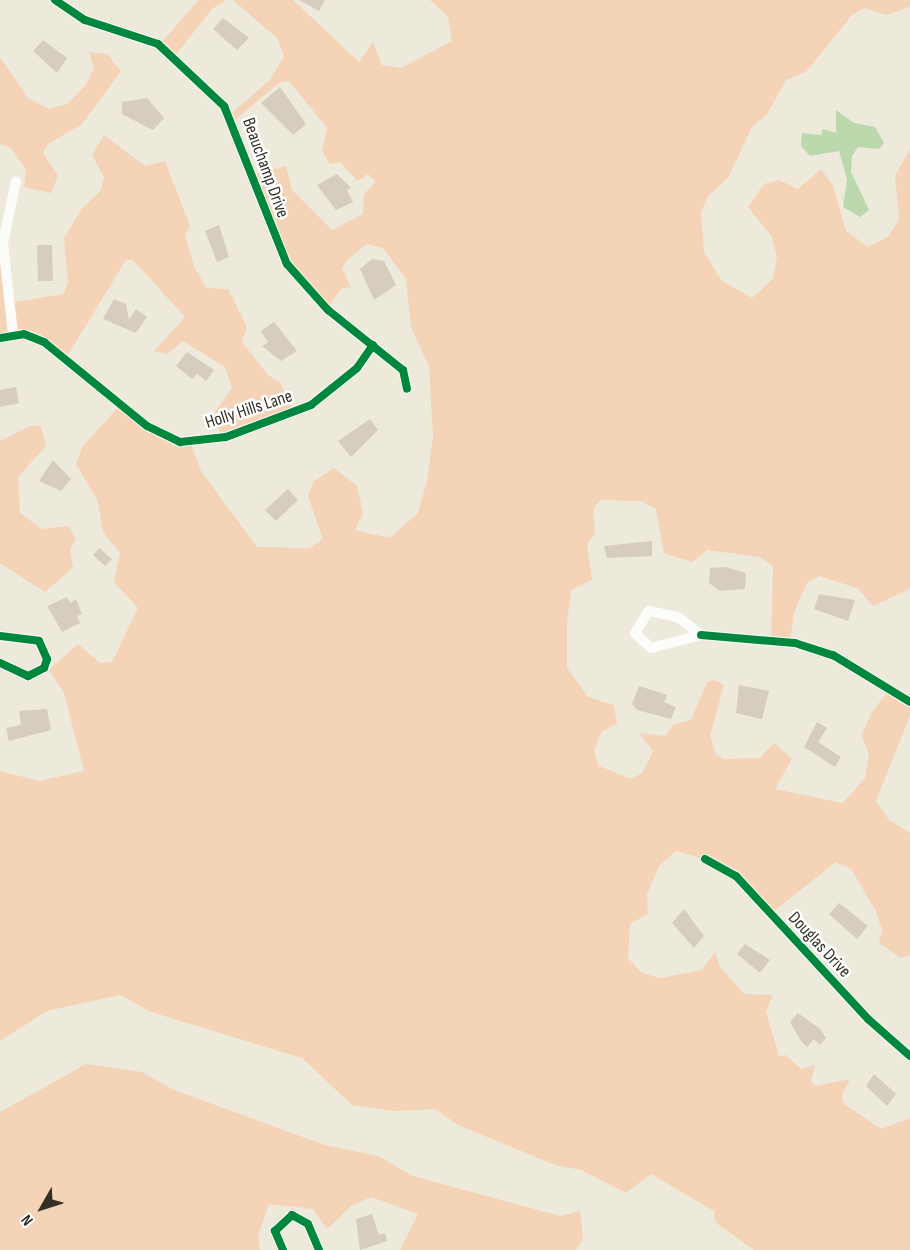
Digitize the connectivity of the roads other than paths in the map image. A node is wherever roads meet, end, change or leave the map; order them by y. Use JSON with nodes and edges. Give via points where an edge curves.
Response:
{"nodes":[{"id":1,"x":55,"y":0,"type":"edge"},
{"id":2,"x":16,"y":182,"type":"dead end"},
{"id":3,"x":13,"y":334,"type":"junction"},
{"id":4,"x":0,"y":338,"type":"edge"},
{"id":5,"x":373,"y":345,"type":"junction"},
{"id":6,"x":407,"y":389,"type":"dead end"},
{"id":7,"x":701,"y":635,"type":"junction"},
{"id":8,"x":0,"y":636,"type":"edge"},
{"id":9,"x":0,"y":663,"type":"edge"},
{"id":10,"x":910,"y":702,"type":"edge"},
{"id":11,"x":705,"y":859,"type":"dead end"},
{"id":12,"x":910,"y":1056,"type":"edge"},
{"id":13,"x":283,"y":1250,"type":"edge"},
{"id":14,"x":319,"y":1250,"type":"edge"}],
"edges":[{"from":1,"to":5,"type":"street","name":"Beauchamp Drive","via":[[85,20],[158,44],[218,99],[236,124],[287,264],[327,310]]},
{"from":2,"to":3,"type":"street","via":[[3,243]]},
{"from":3,"to":4,"type":"street"},
{"from":3,"to":5,"type":"street","name":"Holly Hills Lane","via":[[44,342],[147,426],[180,442],[226,437],[311,405],[349,376]]},
{"from":5,"to":6,"type":"street","name":"Beauchamp Drive","via":[[403,370]]},
{"from":7,"to":7,"type":"street","via":[[651,648],[635,633],[650,611],[678,617]]},
{"from":7,"to":10,"type":"street","via":[[795,643],[833,655]]},
{"from":8,"to":9,"type":"street","via":[[39,641],[47,659],[44,668],[28,676]]},
{"from":11,"to":12,"type":"street","name":"Douglas Drive","via":[[736,876],[867,1019]]},
{"from":13,"to":14,"type":"street","via":[[275,1231],[292,1215],[308,1224]]}]}
